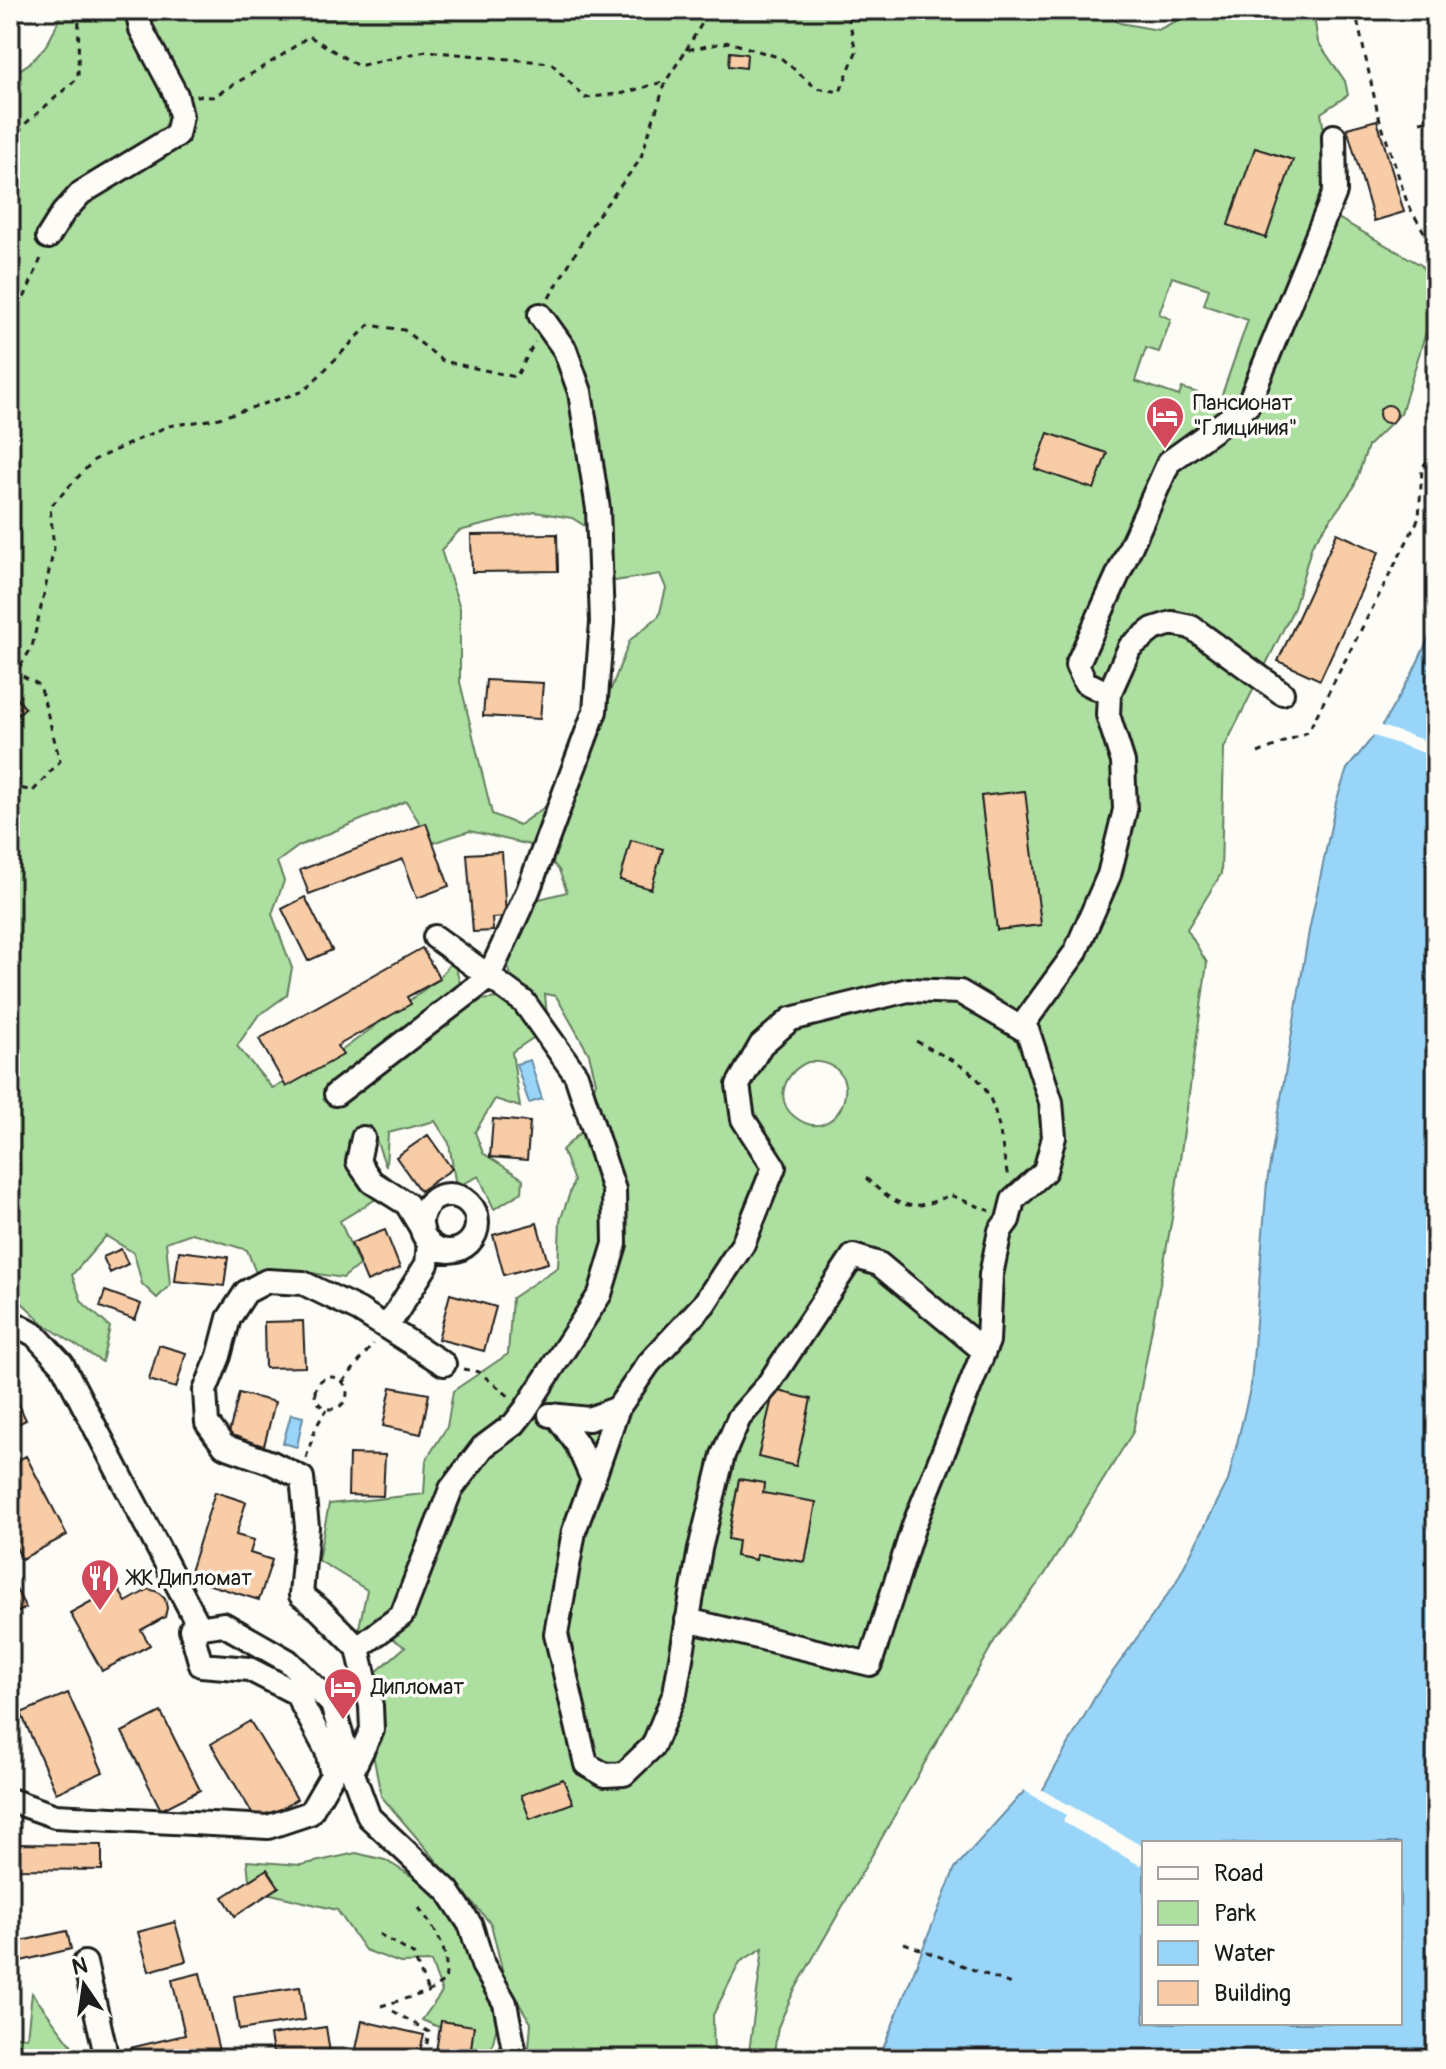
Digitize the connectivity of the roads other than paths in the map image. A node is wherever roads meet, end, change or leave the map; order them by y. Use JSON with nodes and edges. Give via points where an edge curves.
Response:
{"nodes":[{"id":1,"x":137,"y":10,"type":"edge"},
{"id":2,"x":1334,"y":136,"type":"dead end"},
{"id":3,"x":48,"y":237,"type":"road end"},
{"id":4,"x":540,"y":315,"type":"road end"},
{"id":5,"x":1282,"y":693,"type":"dead end"},
{"id":6,"x":1109,"y":694,"type":"junction"},
{"id":7,"x":435,"y":937,"type":"dead end"},
{"id":8,"x":488,"y":978,"type":"junction"},
{"id":9,"x":1021,"y":1027,"type":"junction"},
{"id":10,"x":336,"y":1094,"type":"dead end"},
{"id":11,"x":363,"y":1138,"type":"dead end"},
{"id":12,"x":10,"y":1321,"type":"edge"},
{"id":13,"x":387,"y":1327,"type":"junction"},
{"id":14,"x":984,"y":1351,"type":"junction"},
{"id":15,"x":444,"y":1364,"type":"road end"},
{"id":16,"x":618,"y":1408,"type":"junction"},
{"id":17,"x":525,"y":1410,"type":"junction"},
{"id":18,"x":557,"y":1416,"type":"junction"},
{"id":19,"x":593,"y":1480,"type":"junction"},
{"id":20,"x":687,"y":1620,"type":"junction"},
{"id":21,"x":200,"y":1628,"type":"junction"},
{"id":22,"x":358,"y":1648,"type":"junction"},
{"id":23,"x":352,"y":1771,"type":"junction"},
{"id":24,"x":10,"y":1800,"type":"edge"},
{"id":25,"x":85,"y":1963,"type":"dead end"},
{"id":26,"x":107,"y":2059,"type":"edge"},
{"id":27,"x":511,"y":2059,"type":"edge"}],
"edges":[{"from":1,"to":3,"type":"lane","via":[[141,29],[176,95],[181,116],[177,135],[81,193]]},
{"from":2,"to":6,"type":"lane","via":[[1335,192],[1248,405],[1169,462],[1077,665],[1085,682]]},
{"from":4,"to":8,"type":"lane","via":[[565,350],[580,392],[598,509],[602,622],[595,711],[528,891]]},
{"from":5,"to":6,"type":"lane","via":[[1191,627],[1172,623],[1153,629],[1130,647]]},
{"from":6,"to":9,"type":"lane","via":[[1108,715],[1123,762],[1125,810],[1109,875],[1075,953]]},
{"from":7,"to":8,"type":"lane"},
{"from":8,"to":10,"type":"lane"},
{"from":8,"to":17,"type":"lane","via":[[524,1002],[576,1075],[614,1190],[615,1244],[600,1294]]},
{"from":9,"to":14,"type":"lane","via":[[1032,1041],[1051,1102],[1054,1137],[1045,1171],[1010,1210],[1000,1231]]},
{"from":9,"to":16,"type":"lane","via":[[960,992],[908,990],[791,1019],[761,1045],[738,1085],[743,1119],[774,1167],[743,1244],[704,1304],[649,1363]]},
{"from":11,"to":13,"type":"lane","via":[[358,1162],[372,1182],[407,1204],[425,1236],[427,1264]]},
{"from":12,"to":21,"type":"lane","via":[[35,1335],[62,1364]]},
{"from":13,"to":15,"type":"lane"},
{"from":13,"to":22,"type":"lane","via":[[303,1283],[267,1281],[246,1292],[229,1318],[205,1391],[207,1423],[224,1446],[302,1478],[307,1527],[301,1595]]},
{"from":14,"to":20,"type":"lane","via":[[914,1525],[870,1664]]},
{"from":14,"to":20,"type":"lane","via":[[879,1264],[853,1256],[767,1386],[739,1418],[723,1455]]},
{"from":16,"to":18,"type":"lane","via":[[589,1419]]},
{"from":16,"to":19,"type":"lane"},
{"from":17,"to":18,"type":"lane"},
{"from":17,"to":22,"type":"lane","via":[[483,1447],[451,1489],[402,1615]]},
{"from":18,"to":19,"type":"lane"},
{"from":19,"to":20,"type":"lane","via":[[574,1531],[556,1634],[586,1764],[605,1775],[624,1774],[653,1746],[675,1693]]},
{"from":21,"to":23,"type":"lane","via":[[223,1624],[288,1661],[332,1704]]},
{"from":21,"to":24,"type":"lane","via":[[191,1629],[201,1665],[249,1669],[296,1693],[327,1751],[332,1775],[310,1813],[268,1827],[55,1816]]},
{"from":22,"to":23,"type":"lane","via":[[372,1730]]},
{"from":23,"to":27,"type":"lane","via":[[369,1817],[448,1891],[471,1926],[483,1965],[505,2003],[514,2049]]},
{"from":25,"to":26,"type":"lane"}]}
